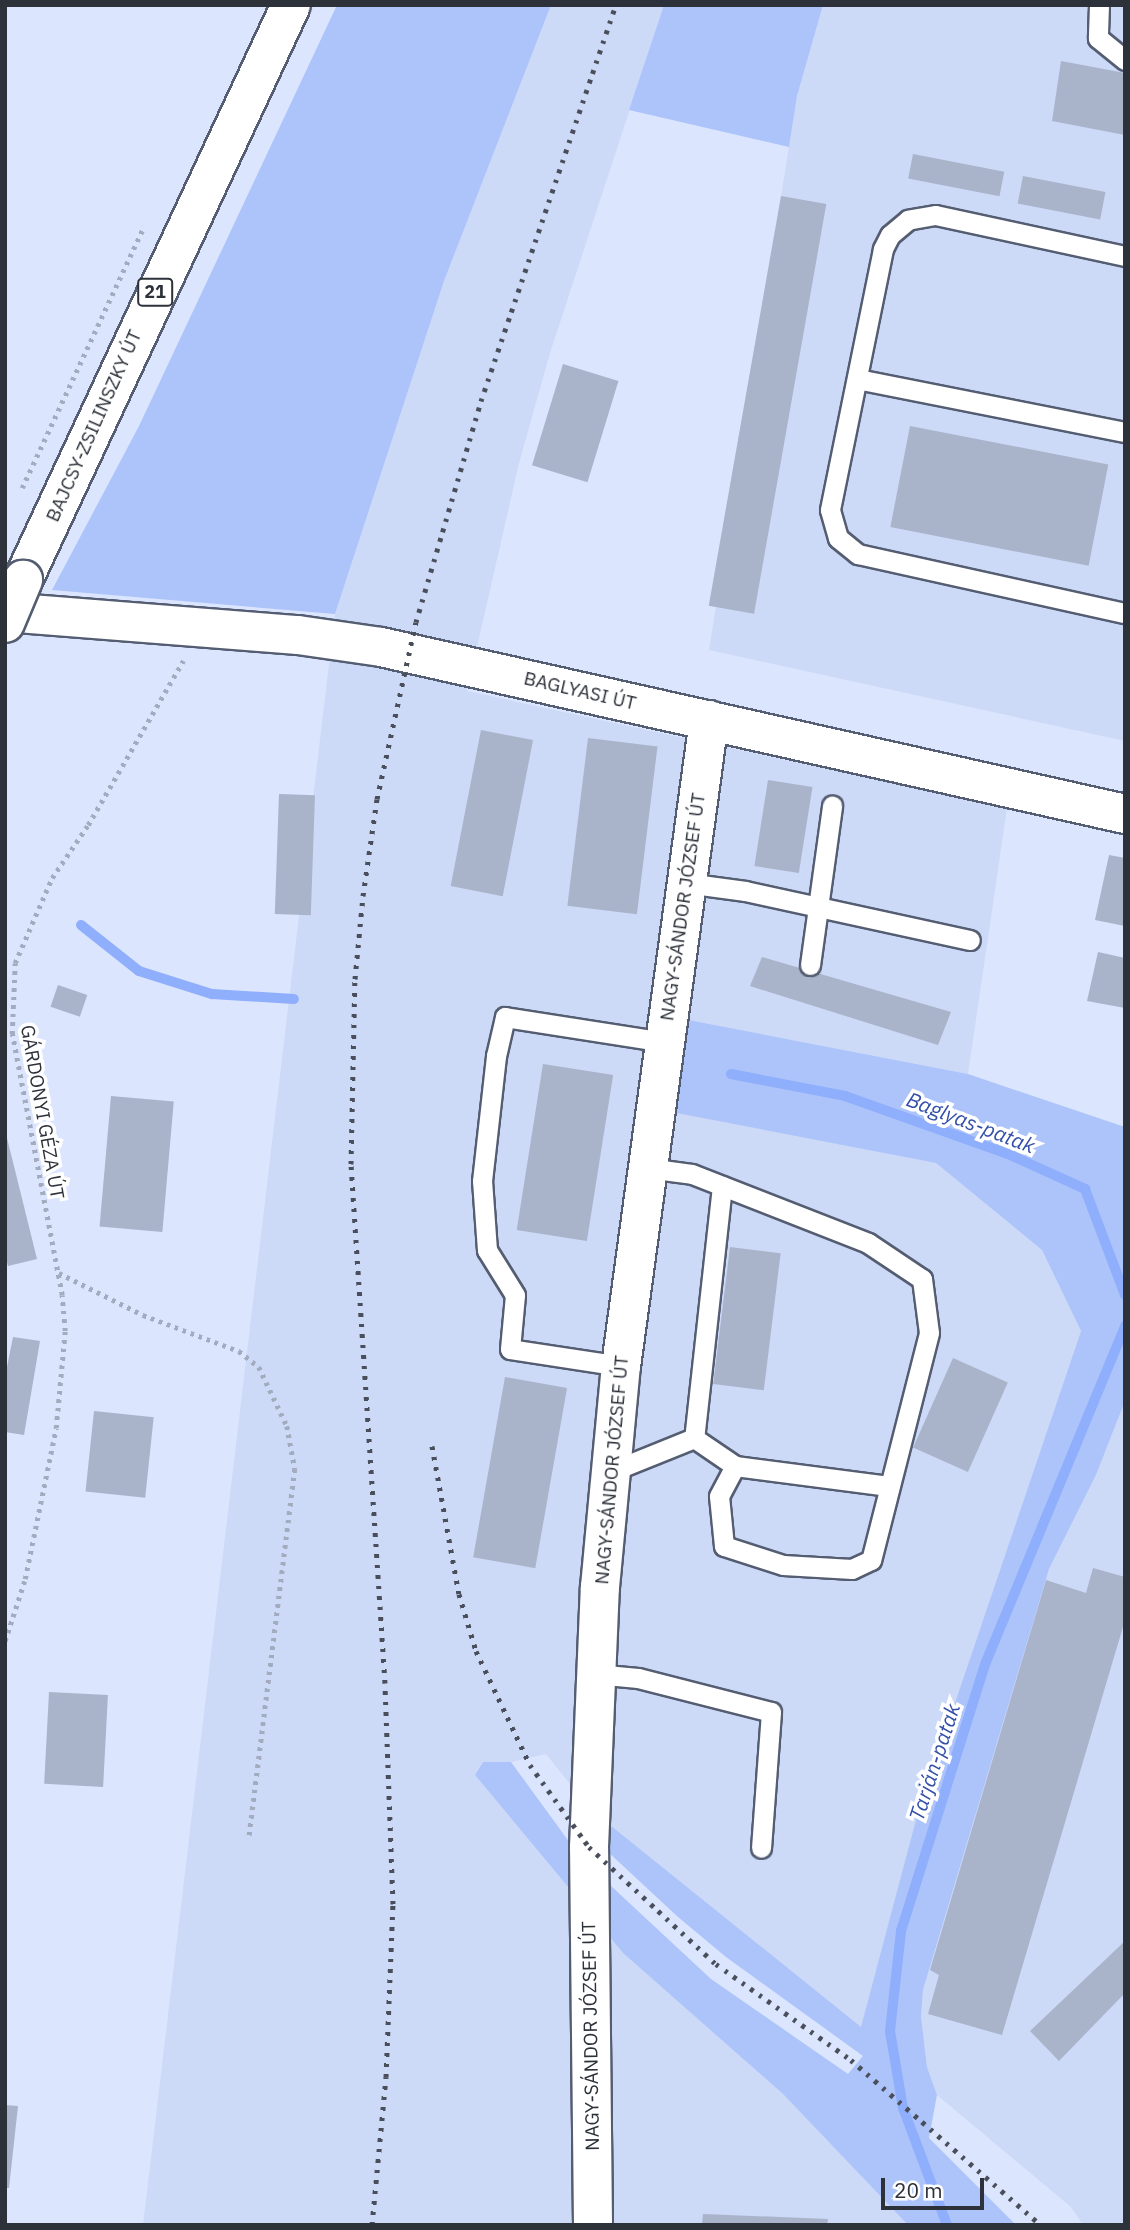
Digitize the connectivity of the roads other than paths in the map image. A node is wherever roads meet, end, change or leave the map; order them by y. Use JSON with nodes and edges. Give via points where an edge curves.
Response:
{"nodes":[{"id":1,"x":291,"y":5,"type":"edge"},
{"id":2,"x":1099,"y":5,"type":"edge"},
{"id":3,"x":1125,"y":60,"type":"edge"},
{"id":4,"x":1125,"y":257,"type":"edge"},
{"id":5,"x":857,"y":379,"type":"junction"},
{"id":6,"x":1125,"y":432,"type":"edge"},
{"id":7,"x":15,"y":607,"type":"edge"},
{"id":8,"x":1125,"y":613,"type":"edge"},
{"id":9,"x":709,"y":720,"type":"junction"},
{"id":10,"x":832,"y":806,"type":"dead end"},
{"id":11,"x":1125,"y":814,"type":"edge"},
{"id":12,"x":686,"y":883,"type":"junction"},
{"id":13,"x":818,"y":907,"type":"junction"},
{"id":14,"x":970,"y":940,"type":"dead end"},
{"id":15,"x":810,"y":965,"type":"dead end"},
{"id":16,"x":664,"y":1042,"type":"junction"},
{"id":17,"x":647,"y":1168,"type":"junction"},
{"id":18,"x":722,"y":1186,"type":"junction"},
{"id":19,"x":621,"y":1366,"type":"junction"},
{"id":20,"x":694,"y":1437,"type":"junction"},
{"id":21,"x":735,"y":1466,"type":"junction"},
{"id":22,"x":610,"y":1472,"type":"junction"},
{"id":23,"x":889,"y":1486,"type":"junction"},
{"id":24,"x":595,"y":1674,"type":"junction"},
{"id":25,"x":761,"y":1848,"type":"dead end"},
{"id":26,"x":593,"y":2225,"type":"edge"}],
"edges":[{"from":1,"to":7,"type":"street","name":"BAJCSY-ZSILINSZKY ÚT","number":"21"},
{"from":2,"to":3,"type":"lane","via":[[1098,38]]},
{"from":4,"to":5,"type":"lane","via":[[952,218],[920,215],[908,220],[890,235],[883,249]]},
{"from":5,"to":6,"type":"lane"},
{"from":5,"to":8,"type":"lane","via":[[830,510],[832,526],[847,547],[858,554]]},
{"from":7,"to":9,"type":"street","name":"BAGLYASI ÚT","via":[[381,647]]},
{"from":9,"to":11,"type":"street","name":"BAGLYASI ÚT"},
{"from":9,"to":12,"type":"street","name":"NAGY-SÁNDOR JÓZSEF ÚT"},
{"from":10,"to":13,"type":"lane"},
{"from":12,"to":13,"type":"lane"},
{"from":12,"to":16,"type":"street","name":"NAGY-SÁNDOR JÓZSEF ÚT"},
{"from":13,"to":14,"type":"lane"},
{"from":13,"to":15,"type":"lane"},
{"from":16,"to":17,"type":"street","name":"NAGY-SÁNDOR JÓZSEF ÚT"},
{"from":16,"to":19,"type":"lane","via":[[505,1017],[496,1056],[482,1181],[487,1250],[515,1295],[510,1349]]},
{"from":17,"to":18,"type":"lane","via":[[692,1174]]},
{"from":17,"to":19,"type":"street","name":"NAGY-SÁNDOR JÓZSEF ÚT"},
{"from":18,"to":20,"type":"lane"},
{"from":18,"to":23,"type":"lane","via":[[868,1243],[922,1279],[929,1333]]},
{"from":19,"to":22,"type":"street","name":"NAGY-SÁNDOR JÓZSEF ÚT"},
{"from":20,"to":21,"type":"lane"},
{"from":20,"to":22,"type":"lane"},
{"from":21,"to":23,"type":"lane"},
{"from":21,"to":23,"type":"lane","via":[[719,1496],[724,1546],[783,1565],[852,1569],[872,1560]]},
{"from":22,"to":24,"type":"street","name":"NAGY-SÁNDOR JÓZSEF ÚT"},
{"from":24,"to":25,"type":"lane","via":[[638,1678],[771,1712]]},
{"from":24,"to":26,"type":"street","name":"NAGY-SÁNDOR JÓZSEF ÚT","via":[[589,1847]]}]}
